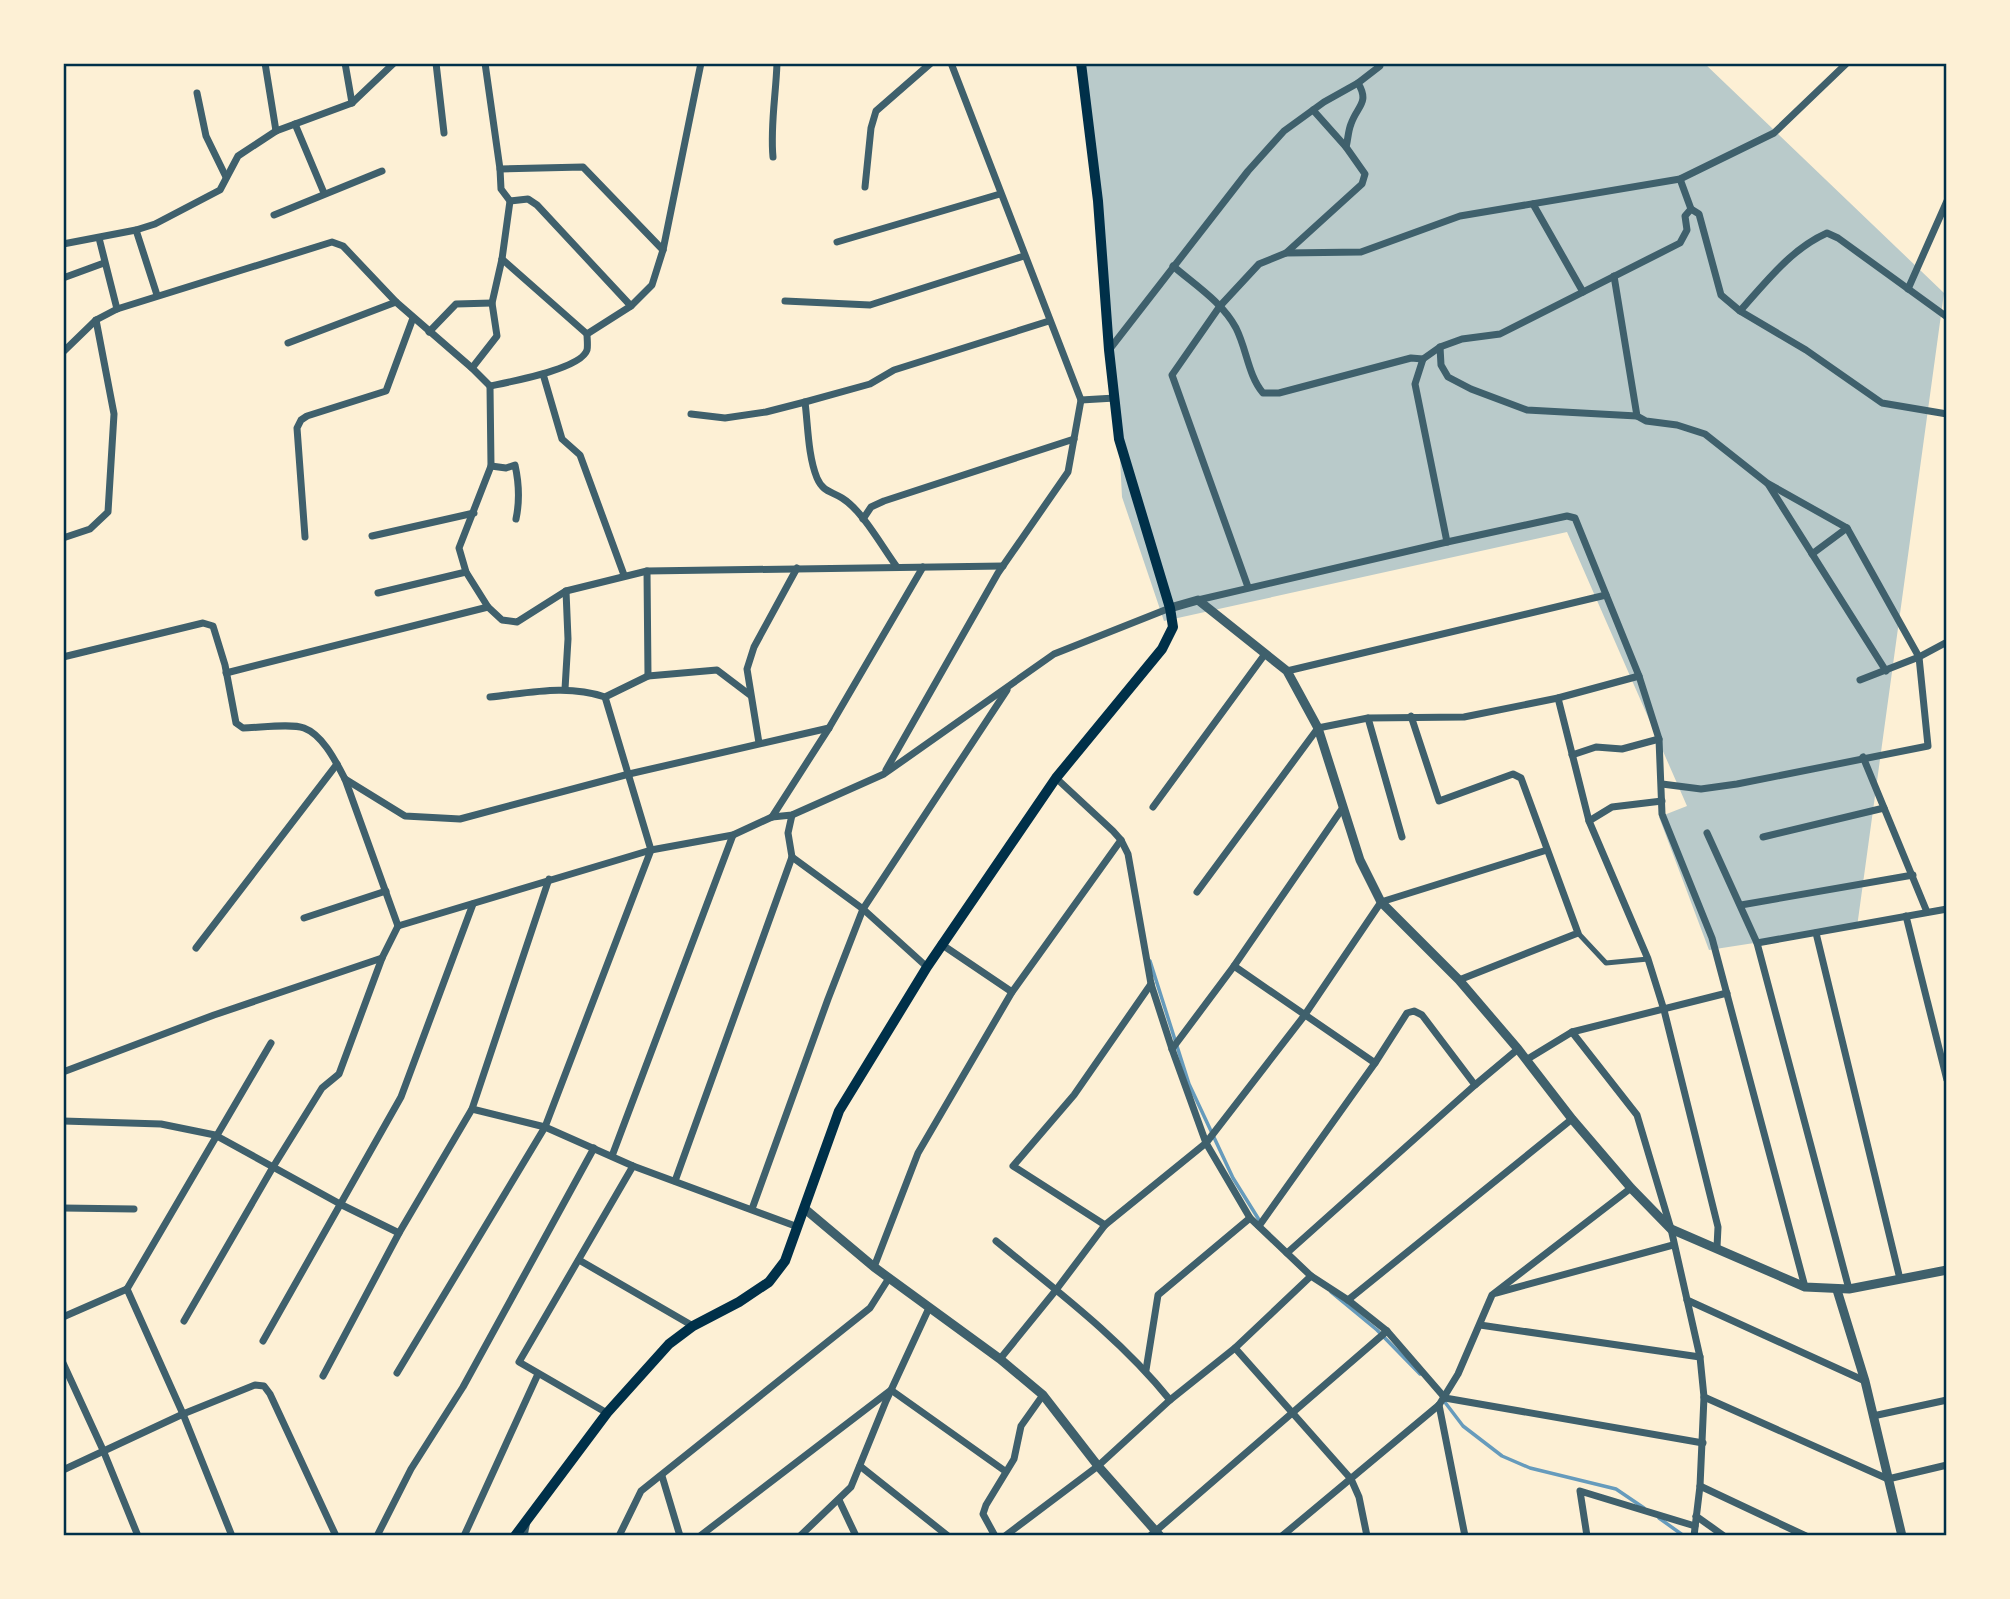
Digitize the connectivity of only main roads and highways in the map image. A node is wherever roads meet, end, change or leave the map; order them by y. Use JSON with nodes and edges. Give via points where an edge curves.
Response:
{"nodes":[{"id":1,"x":1081,"y":63,"type":"edge"},
{"id":2,"x":514,"y":1536,"type":"edge"}],
"edges":[{"from":1,"to":2,"type":"main road","via":[[1119,439],[1173,627],[1162,649],[1056,778],[941,944],[839,1111],[785,1261],[769,1282],[669,1344],[607,1413]]}]}
